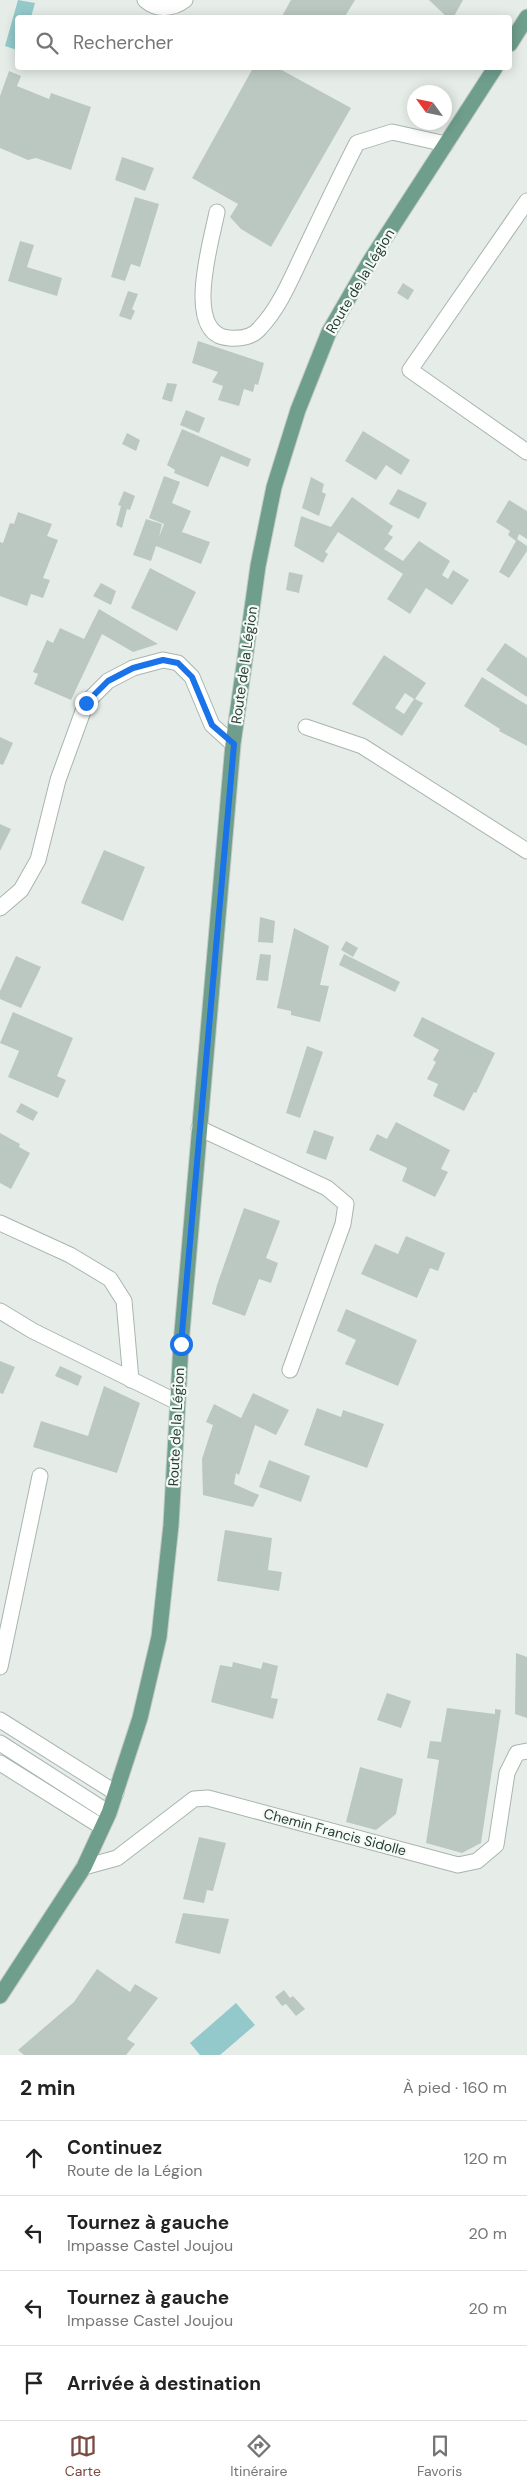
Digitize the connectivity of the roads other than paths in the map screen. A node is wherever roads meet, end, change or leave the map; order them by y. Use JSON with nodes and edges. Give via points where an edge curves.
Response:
{"nodes":[{"id":1,"x":145,"y":0,"type":"edge"},
{"id":2,"x":185,"y":0,"type":"edge"},
{"id":3,"x":527,"y":17,"type":"edge"},
{"id":4,"x":512,"y":41,"type":"edge"},
{"id":5,"x":494,"y":70,"type":"edge"},
{"id":6,"x":446,"y":144,"type":"junction"},
{"id":7,"x":527,"y":201,"type":"edge"},
{"id":8,"x":217,"y":212,"type":"dead end"},
{"id":9,"x":527,"y":452,"type":"edge"},
{"id":10,"x":306,"y":727,"type":"dead end"},
{"id":11,"x":234,"y":744,"type":"junction"},
{"id":12,"x":527,"y":850,"type":"edge"},
{"id":13,"x":0,"y":908,"type":"edge"},
{"id":14,"x":199,"y":1128,"type":"junction"},
{"id":15,"x":0,"y":1222,"type":"edge"},
{"id":16,"x":0,"y":1310,"type":"edge"},
{"id":17,"x":290,"y":1370,"type":"dead end"},
{"id":18,"x":131,"y":1380,"type":"junction"},
{"id":19,"x":177,"y":1402,"type":"junction"},
{"id":20,"x":40,"y":1476,"type":"dead end"},
{"id":21,"x":0,"y":1667,"type":"edge"},
{"id":22,"x":0,"y":1720,"type":"edge"},
{"id":23,"x":0,"y":1743,"type":"edge"},
{"id":24,"x":527,"y":1751,"type":"edge"},
{"id":25,"x":0,"y":1763,"type":"edge"},
{"id":26,"x":116,"y":1793,"type":"junction"},
{"id":27,"x":109,"y":1812,"type":"junction"},
{"id":28,"x":102,"y":1827,"type":"junction"},
{"id":29,"x":84,"y":1867,"type":"junction"},
{"id":30,"x":0,"y":1996,"type":"edge"}],
"edges":[{"from":1,"to":2,"type":"street","via":[[151,5],[169,8]]},
{"from":3,"to":4,"type":"main road"},
{"from":5,"to":6,"type":"main road","name":"Route de la Légion"},
{"from":6,"to":8,"type":"street","via":[[392,132],[357,143],[278,306],[259,330],[240,339],[224,338],[212,330],[203,316],[202,293]]},
{"from":6,"to":11,"type":"main road","name":"Route de la Légion","via":[[370,261],[329,332],[298,410],[274,486],[258,566]]},
{"from":7,"to":9,"type":"street","via":[[410,370]]},
{"from":10,"to":12,"type":"street","via":[[362,746]]},
{"from":11,"to":13,"type":"street","via":[[212,725],[192,677],[178,663],[163,660],[133,668],[108,681],[86,703],[58,780],[38,860],[20,890]]},
{"from":11,"to":14,"type":"main road","name":"Route de la Légion"},
{"from":14,"to":17,"type":"street","via":[[327,1188],[346,1204],[342,1224]]},
{"from":14,"to":19,"type":"main road","name":"Route de la Légion"},
{"from":15,"to":18,"type":"street","via":[[70,1255],[110,1279],[124,1301]]},
{"from":16,"to":18,"type":"street","via":[[33,1332]]},
{"from":18,"to":19,"type":"street"},
{"from":19,"to":26,"type":"main road","name":"Route de la Légion","via":[[171,1525],[159,1637],[140,1718]]},
{"from":20,"to":21,"type":"street"},
{"from":22,"to":26,"type":"street"},
{"from":23,"to":27,"type":"street"},
{"from":24,"to":29,"type":"street","name":"Chemin Francis Sidolle","via":[[517,1753],[507,1773],[496,1845],[477,1860],[458,1865],[208,1798],[194,1799],[117,1858]]},
{"from":25,"to":28,"type":"street"},
{"from":26,"to":27,"type":"main road","name":"Route de la Légion"},
{"from":27,"to":28,"type":"main road","name":"Route de la Légion"},
{"from":28,"to":29,"type":"main road","name":"Route de la Légion"},
{"from":29,"to":30,"type":"main road","name":"Route de la Légion"}]}
